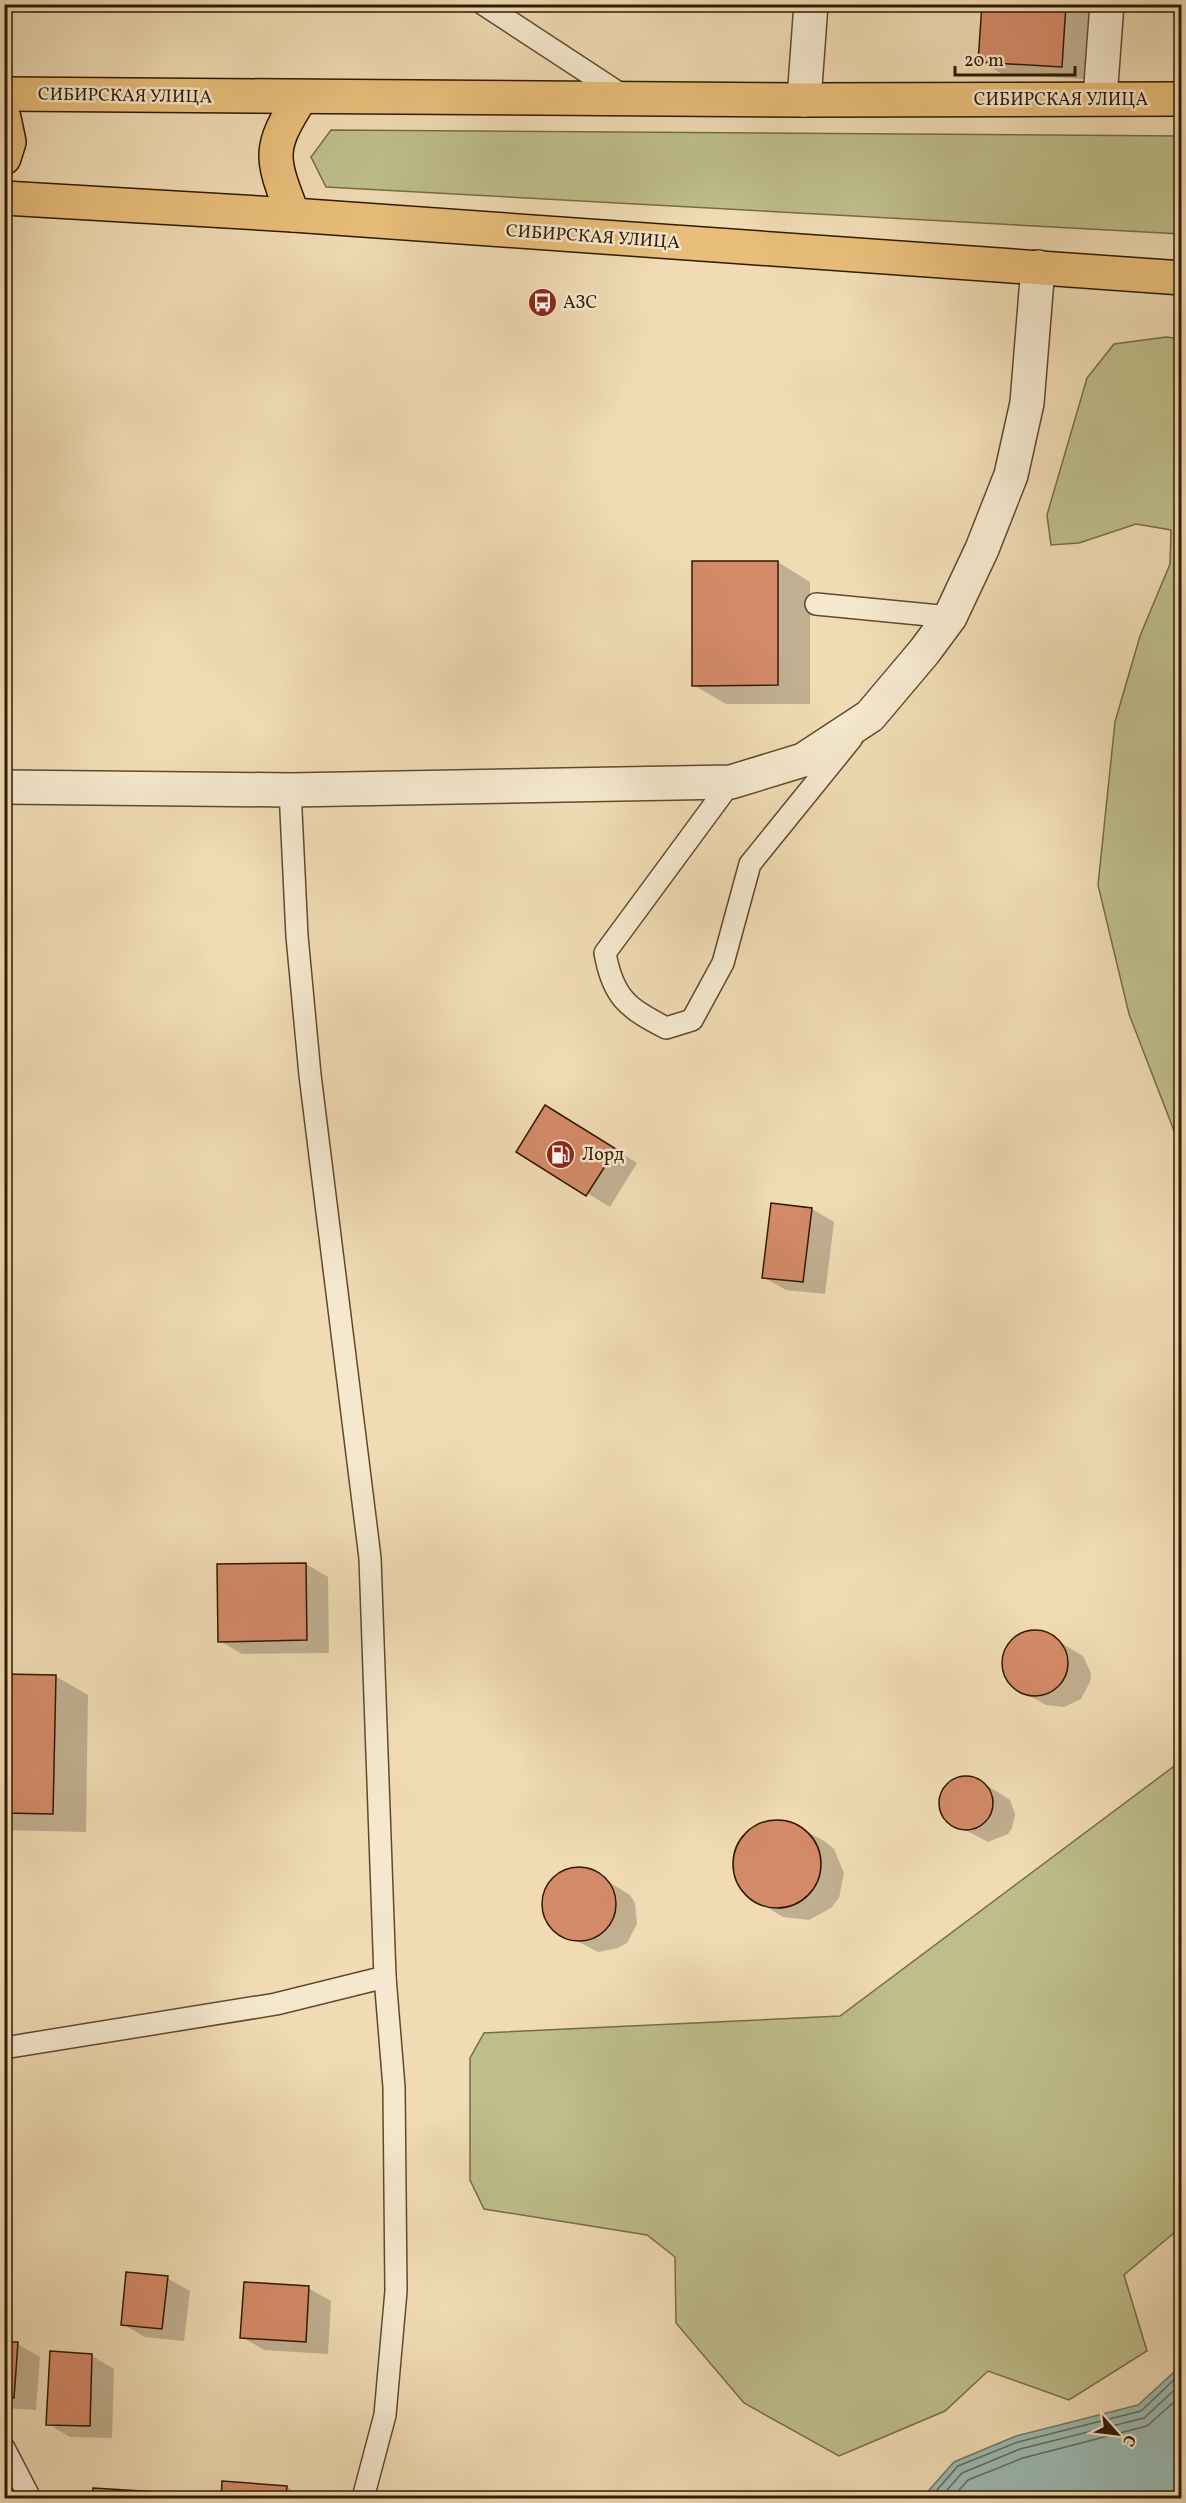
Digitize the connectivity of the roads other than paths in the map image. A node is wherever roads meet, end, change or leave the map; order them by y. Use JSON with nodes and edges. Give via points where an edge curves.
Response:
{"nodes":[{"id":1,"x":483,"y":4,"type":"edge"},
{"id":2,"x":811,"y":4,"type":"edge"},
{"id":3,"x":1107,"y":4,"type":"edge"},
{"id":4,"x":4,"y":94,"type":"edge"},
{"id":5,"x":301,"y":97,"type":"junction"},
{"id":6,"x":1100,"y":98,"type":"junction"},
{"id":7,"x":628,"y":99,"type":"junction"},
{"id":8,"x":1182,"y":99,"type":"edge"},
{"id":9,"x":804,"y":100,"type":"junction"},
{"id":10,"x":4,"y":118,"type":"edge"},
{"id":11,"x":4,"y":158,"type":"edge"},
{"id":12,"x":4,"y":198,"type":"edge"},
{"id":13,"x":293,"y":215,"type":"junction"},
{"id":14,"x":1038,"y":267,"type":"junction"},
{"id":15,"x":1182,"y":278,"type":"edge"},
{"id":16,"x":816,"y":604,"type":"dead end"},
{"id":17,"x":950,"y":617,"type":"junction"},
{"id":18,"x":870,"y":716,"type":"junction"},
{"id":19,"x":731,"y":782,"type":"junction"},
{"id":20,"x":4,"y":787,"type":"edge"},
{"id":21,"x":290,"y":790,"type":"junction"},
{"id":22,"x":385,"y":1977,"type":"junction"},
{"id":23,"x":4,"y":2048,"type":"edge"},
{"id":24,"x":4,"y":2448,"type":"edge"},
{"id":25,"x":30,"y":2499,"type":"edge"},
{"id":26,"x":363,"y":2499,"type":"edge"}],
"edges":[{"from":1,"to":7,"type":"lane"},
{"from":2,"to":9,"type":"street"},
{"from":3,"to":6,"type":"street"},
{"from":4,"to":5,"type":"main road","name":"СИБИРСКАЯ УЛИЦА"},
{"from":5,"to":7,"type":"main road","name":"СИБИРСКАЯ УЛИЦА"},
{"from":5,"to":13,"type":"main road","via":[[280,130],[275,153],[280,182]]},
{"from":6,"to":8,"type":"main road","name":"СИБИРСКАЯ УЛИЦА"},
{"from":6,"to":9,"type":"main road","name":"СИБИРСКАЯ УЛИЦА"},
{"from":7,"to":9,"type":"main road","name":"СИБИРСКАЯ УЛИЦА"},
{"from":10,"to":11,"type":"main road","via":[[9,142]]},
{"from":12,"to":13,"type":"main road","name":"СИБИРСКАЯ УЛИЦА"},
{"from":13,"to":14,"type":"main road","name":"СИБИРСКАЯ УЛИЦА"},
{"from":14,"to":15,"type":"main road","name":"СИБИРСКАЯ УЛИЦА"},
{"from":14,"to":17,"type":"street","via":[[1027,403],[1011,475]]},
{"from":16,"to":17,"type":"lane"},
{"from":17,"to":18,"type":"street"},
{"from":18,"to":19,"type":"street","via":[[803,760]]},
{"from":18,"to":19,"type":"lane","via":[[750,864],[723,963],[692,1020],[666,1028],[635,1012],[610,981],[605,953]]},
{"from":19,"to":21,"type":"street"},
{"from":20,"to":21,"type":"street"},
{"from":21,"to":22,"type":"lane","via":[[297,936],[310,1075],[370,1558]]},
{"from":22,"to":23,"type":"lane","via":[[276,2004]]},
{"from":22,"to":26,"type":"lane","via":[[394,2087],[396,2290],[385,2415]]},
{"from":24,"to":25,"type":"lane"}]}
